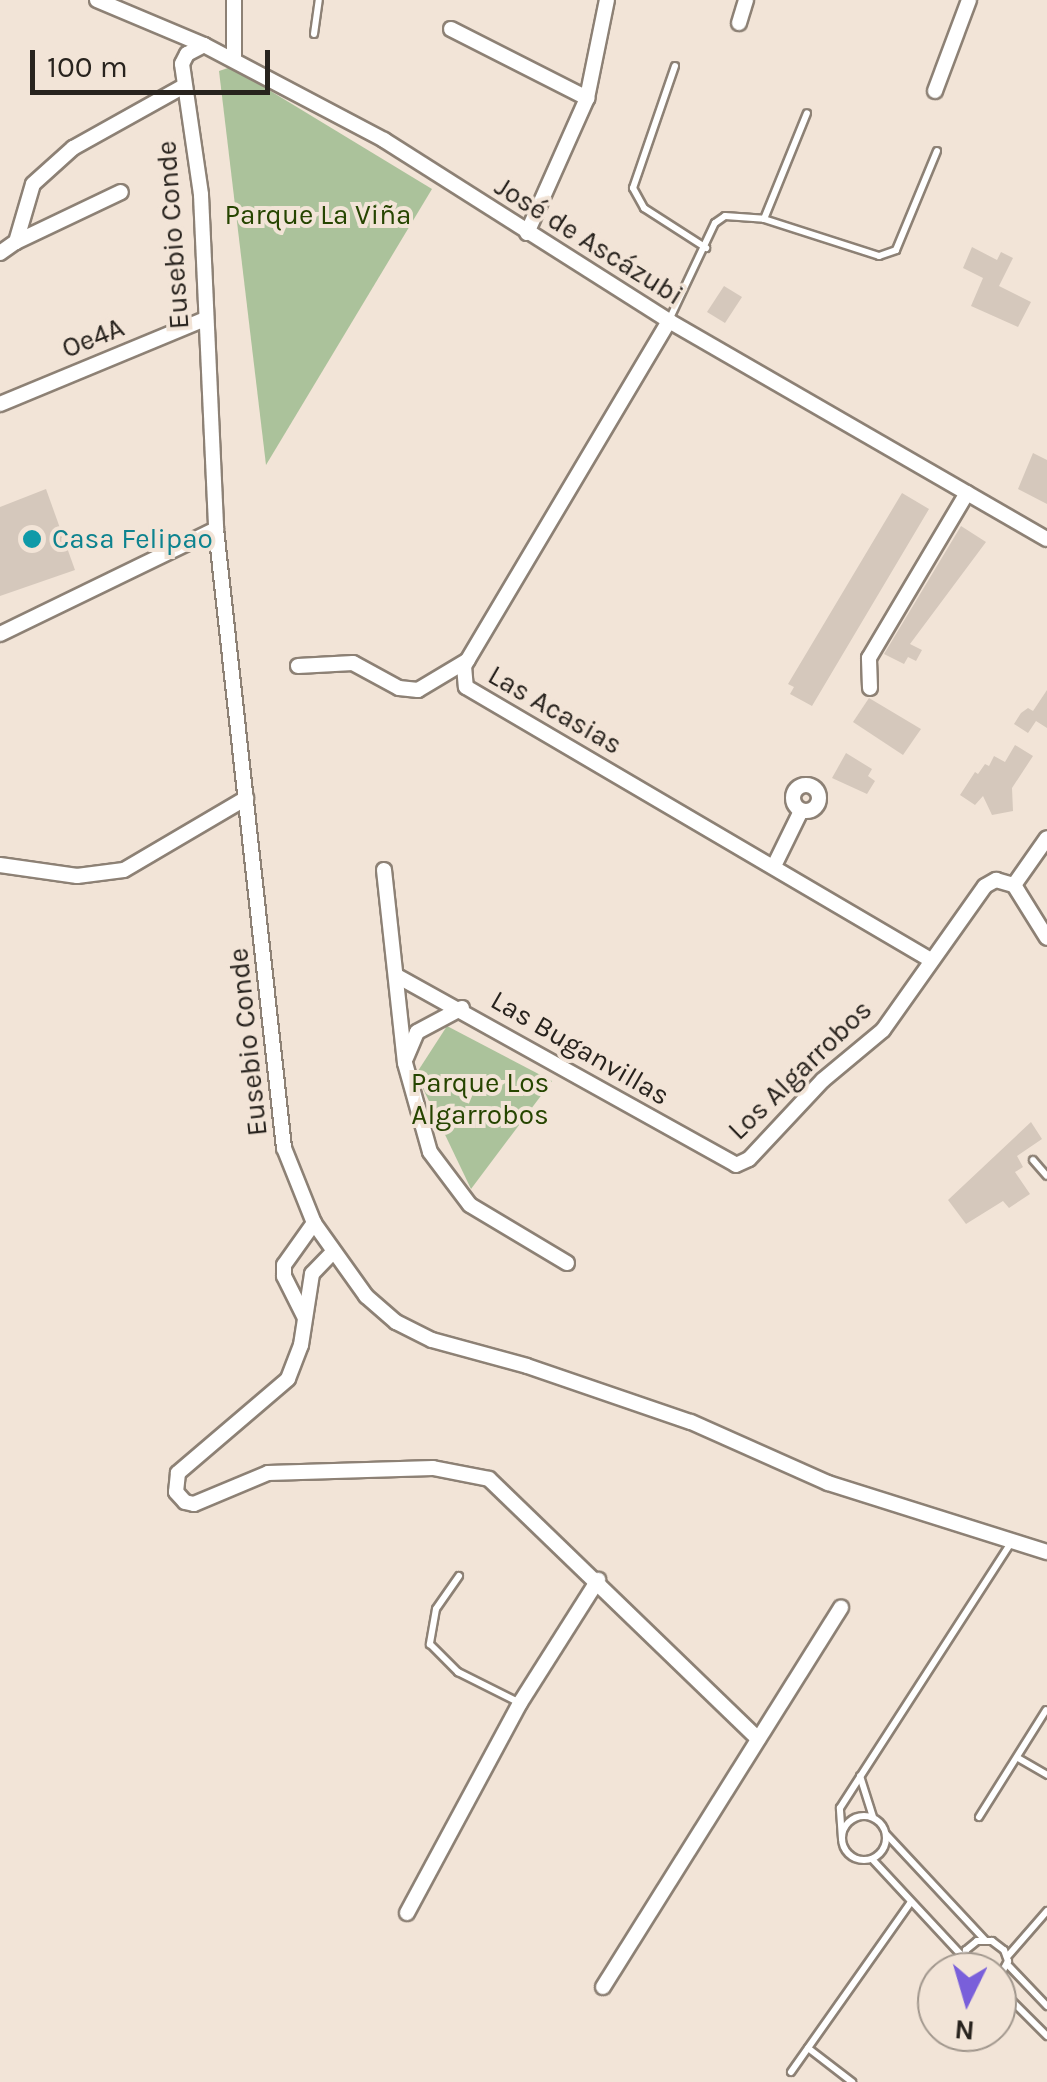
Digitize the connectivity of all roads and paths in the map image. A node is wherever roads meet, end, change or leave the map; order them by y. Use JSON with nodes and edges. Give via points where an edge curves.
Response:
{"nodes":[{"id":1,"x":97,"y":0,"type":"edge"},
{"id":2,"x":234,"y":0,"type":"edge"},
{"id":3,"x":319,"y":0,"type":"edge"},
{"id":4,"x":607,"y":0,"type":"edge"},
{"id":5,"x":746,"y":0,"type":"edge"},
{"id":6,"x":969,"y":0,"type":"edge"},
{"id":7,"x":740,"y":22,"type":"dead end"},
{"id":8,"x":452,"y":30,"type":"dead end"},
{"id":9,"x":314,"y":34,"type":"dead end"},
{"id":10,"x":204,"y":45,"type":"junction"},
{"id":11,"x":234,"y":60,"type":"junction"},
{"id":12,"x":675,"y":66,"type":"dead end"},
{"id":13,"x":184,"y":86,"type":"junction"},
{"id":14,"x":935,"y":92,"type":"dead end"},
{"id":15,"x":587,"y":98,"type":"junction"},
{"id":16,"x":807,"y":112,"type":"dead end"},
{"id":17,"x":936,"y":151,"type":"dead end"},
{"id":18,"x":121,"y":192,"type":"dead end"},
{"id":19,"x":764,"y":219,"type":"junction"},
{"id":20,"x":527,"y":233,"type":"junction"},
{"id":21,"x":16,"y":242,"type":"junction"},
{"id":22,"x":706,"y":248,"type":"junction"},
{"id":23,"x":0,"y":253,"type":"edge"},
{"id":24,"x":204,"y":319,"type":"junction"},
{"id":25,"x":669,"y":321,"type":"junction"},
{"id":26,"x":0,"y":404,"type":"edge"},
{"id":27,"x":967,"y":492,"type":"junction"},
{"id":28,"x":216,"y":530,"type":"junction"},
{"id":29,"x":1047,"y":539,"type":"edge"},
{"id":30,"x":0,"y":634,"type":"edge"},
{"id":31,"x":468,"y":660,"type":"junction"},
{"id":32,"x":298,"y":666,"type":"dead end"},
{"id":33,"x":870,"y":688,"type":"dead end"},
{"id":34,"x":246,"y":798,"type":"junction"},
{"id":35,"x":802,"y":811,"type":"dead end"},
{"id":36,"x":1047,"y":838,"type":"edge"},
{"id":37,"x":0,"y":865,"type":"edge"},
{"id":38,"x":774,"y":866,"type":"junction"},
{"id":39,"x":384,"y":870,"type":"dead end"},
{"id":40,"x":1014,"y":885,"type":"junction"},
{"id":41,"x":1047,"y":938,"type":"edge"},
{"id":42,"x":931,"y":960,"type":"junction"},
{"id":43,"x":397,"y":976,"type":"junction"},
{"id":44,"x":462,"y":1008,"type":"junction"},
{"id":45,"x":404,"y":1063,"type":"junction"},
{"id":46,"x":1033,"y":1160,"type":"dead end"},
{"id":47,"x":736,"y":1165,"type":"joint"},
{"id":48,"x":1047,"y":1176,"type":"edge"},
{"id":49,"x":314,"y":1223,"type":"junction"},
{"id":50,"x":332,"y":1252,"type":"junction"},
{"id":51,"x":567,"y":1263,"type":"dead end"},
{"id":52,"x":304,"y":1317,"type":"junction"},
{"id":53,"x":1010,"y":1542,"type":"junction"},
{"id":54,"x":1047,"y":1552,"type":"edge"},
{"id":55,"x":458,"y":1576,"type":"dead end"},
{"id":56,"x":598,"y":1580,"type":"junction"},
{"id":57,"x":841,"y":1607,"type":"dead end"},
{"id":58,"x":520,"y":1702,"type":"junction"},
{"id":59,"x":1046,"y":1710,"type":"edge"},
{"id":60,"x":758,"y":1739,"type":"junction"},
{"id":61,"x":1018,"y":1758,"type":"junction"},
{"id":62,"x":1047,"y":1775,"type":"edge"},
{"id":63,"x":859,"y":1776,"type":"junction"},
{"id":64,"x":980,"y":1817,"type":"dead end"},
{"id":65,"x":874,"y":1818,"type":"junction"},
{"id":66,"x":886,"y":1835,"type":"junction"},
{"id":67,"x":842,"y":1839,"type":"junction"},
{"id":68,"x":872,"y":1859,"type":"junction"},
{"id":69,"x":911,"y":1902,"type":"junction"},
{"id":70,"x":1047,"y":1911,"type":"edge"},
{"id":71,"x":407,"y":1913,"type":"dead end"},
{"id":72,"x":985,"y":1940,"type":"junction"},
{"id":73,"x":958,"y":1952,"type":"edge"},
{"id":74,"x":966,"y":1952,"type":"edge"},
{"id":75,"x":1003,"y":1952,"type":"edge"},
{"id":76,"x":1015,"y":1952,"type":"edge"},
{"id":77,"x":1017,"y":1971,"type":"edge"},
{"id":78,"x":603,"y":1987,"type":"dead end"},
{"id":79,"x":1017,"y":2005,"type":"edge"},
{"id":80,"x":1047,"y":2006,"type":"edge"},
{"id":81,"x":1047,"y":2036,"type":"edge"},
{"id":82,"x":808,"y":2048,"type":"junction"},
{"id":83,"x":792,"y":2072,"type":"dead end"},
{"id":84,"x":852,"y":2082,"type":"edge"}],
"edges":[{"from":1,"to":10,"type":"street","name":"José de Ascázubi"},
{"from":2,"to":11,"type":"street"},
{"from":3,"to":9,"type":"lane"},
{"from":4,"to":15,"type":"street"},
{"from":5,"to":7,"type":"street"},
{"from":6,"to":14,"type":"street"},
{"from":8,"to":15,"type":"street"},
{"from":10,"to":11,"type":"street","name":"José de Ascázubi"},
{"from":10,"to":13,"type":"street","via":[[182,64]]},
{"from":11,"to":20,"type":"street","name":"José de Ascázubi","via":[[384,140]]},
{"from":12,"to":22,"type":"lane","via":[[633,188],[644,208]]},
{"from":13,"to":21,"type":"street","via":[[72,148],[33,184]]},
{"from":13,"to":24,"type":"street","name":"Eusebio Conde","via":[[201,195]]},
{"from":15,"to":20,"type":"street"},
{"from":16,"to":19,"type":"lane"},
{"from":17,"to":19,"type":"lane","via":[[900,245],[890,254],[866,253]]},
{"from":18,"to":21,"type":"street"},
{"from":19,"to":22,"type":"lane","via":[[725,216],[715,223]]},
{"from":20,"to":25,"type":"street","name":"José de Ascázubi"},
{"from":21,"to":23,"type":"street"},
{"from":22,"to":25,"type":"lane"},
{"from":24,"to":26,"type":"street","name":"Oe4A"},
{"from":24,"to":28,"type":"street","name":"Eusebio Conde"},
{"from":25,"to":27,"type":"street","name":"José de Ascázubi"},
{"from":25,"to":31,"type":"street","name":"Las Acasias"},
{"from":27,"to":29,"type":"street","name":"José de Ascázubi"},
{"from":27,"to":33,"type":"street","via":[[870,658]]},
{"from":28,"to":30,"type":"street"},
{"from":28,"to":34,"type":"street","name":"Eusebio Conde"},
{"from":31,"to":32,"type":"street","via":[[418,690],[399,688],[352,662]]},
{"from":31,"to":38,"type":"street","name":"Las Acasias","via":[[466,687]]},
{"from":34,"to":37,"type":"street","via":[[124,870],[77,876]]},
{"from":34,"to":49,"type":"street","name":"Eusebio Conde","via":[[284,1148]]},
{"from":35,"to":38,"type":"street"},
{"from":36,"to":40,"type":"street"},
{"from":38,"to":42,"type":"street","name":"Las Acasias"},
{"from":39,"to":43,"type":"street"},
{"from":40,"to":41,"type":"street"},
{"from":40,"to":42,"type":"street","name":"Los Algarrobos","via":[[996,880],[985,886]]},
{"from":42,"to":47,"type":"street","name":"Los Algarrobos","via":[[882,1030],[749,1160]]},
{"from":43,"to":44,"type":"street","name":"Las Buganvillas"},
{"from":43,"to":45,"type":"street"},
{"from":44,"to":45,"type":"street","via":[[417,1032]]},
{"from":44,"to":47,"type":"street","name":"Las Buganvillas"},
{"from":45,"to":51,"type":"street","via":[[430,1152],[470,1205]]},
{"from":46,"to":48,"type":"lane"},
{"from":49,"to":50,"type":"street","name":"Eusebio Conde"},
{"from":49,"to":52,"type":"street","via":[[284,1265]]},
{"from":50,"to":52,"type":"street","via":[[312,1274]]},
{"from":50,"to":53,"type":"street","name":"Eusebio Conde","via":[[382,1309],[432,1340],[691,1422],[828,1482]]},
{"from":52,"to":56,"type":"street","via":[[288,1379],[178,1473],[176,1492],[185,1502],[268,1473],[466,1471],[489,1479]]},
{"from":53,"to":54,"type":"street","name":"Eusebio Conde"},
{"from":53,"to":63,"type":"lane"},
{"from":55,"to":58,"type":"lane","via":[[436,1608],[430,1644],[458,1672]]},
{"from":56,"to":58,"type":"street"},
{"from":56,"to":60,"type":"street"},
{"from":57,"to":60,"type":"street"},
{"from":58,"to":71,"type":"street"},
{"from":59,"to":61,"type":"lane"},
{"from":60,"to":78,"type":"street"},
{"from":61,"to":62,"type":"lane"},
{"from":61,"to":64,"type":"lane"},
{"from":63,"to":65,"type":"lane"},
{"from":63,"to":67,"type":"lane","via":[[840,1808]]},
{"from":65,"to":66,"type":"lane"},
{"from":65,"to":67,"type":"lane","via":[[852,1819]]},
{"from":66,"to":68,"type":"lane","via":[[884,1849]]},
{"from":66,"to":72,"type":"lane"},
{"from":67,"to":68,"type":"lane","via":[[852,1856]]},
{"from":68,"to":69,"type":"lane"},
{"from":69,"to":73,"type":"lane"},
{"from":69,"to":82,"type":"lane"},
{"from":70,"to":76,"type":"lane"},
{"from":72,"to":74,"type":"lane"},
{"from":72,"to":75,"type":"lane"},
{"from":77,"to":80,"type":"lane"},
{"from":79,"to":81,"type":"lane"},
{"from":82,"to":83,"type":"lane"},
{"from":82,"to":84,"type":"lane"}]}
